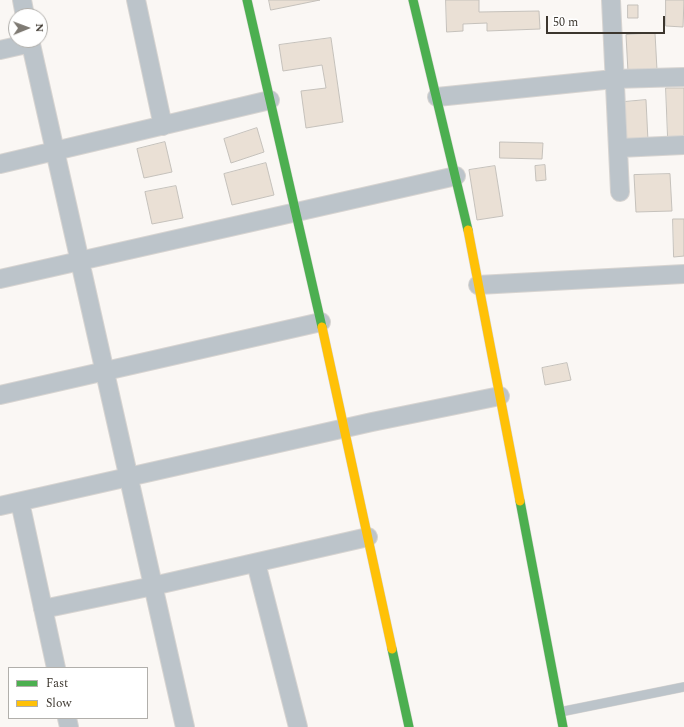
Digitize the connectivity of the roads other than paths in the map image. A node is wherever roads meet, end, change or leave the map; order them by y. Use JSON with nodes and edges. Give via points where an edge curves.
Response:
{"nodes":[{"id":1,"x":136,"y":0,"type":"edge"},
{"id":2,"x":247,"y":0,"type":"edge"},
{"id":3,"x":413,"y":0,"type":"edge"},
{"id":4,"x":611,"y":0,"type":"edge"},
{"id":5,"x":31,"y":48,"type":"edge"},
{"id":6,"x":684,"y":77,"type":"edge"},
{"id":7,"x":614,"y":79,"type":"junction"},
{"id":8,"x":437,"y":96,"type":"junction"},
{"id":9,"x":270,"y":100,"type":"junction"},
{"id":10,"x":163,"y":126,"type":"junction"},
{"id":11,"x":684,"y":146,"type":"edge"},
{"id":12,"x":619,"y":148,"type":"junction"},
{"id":13,"x":56,"y":151,"type":"junction"},
{"id":14,"x":0,"y":164,"type":"edge"},
{"id":15,"x":456,"y":176,"type":"junction"},
{"id":16,"x":620,"y":192,"type":"dead end"},
{"id":17,"x":295,"y":212,"type":"junction"},
{"id":18,"x":79,"y":261,"type":"junction"},
{"id":19,"x":684,"y":274,"type":"edge"},
{"id":20,"x":0,"y":280,"type":"edge"},
{"id":21,"x":478,"y":285,"type":"junction"},
{"id":22,"x":321,"y":322,"type":"junction"},
{"id":23,"x":104,"y":372,"type":"junction"},
{"id":24,"x":0,"y":395,"type":"edge"},
{"id":25,"x":500,"y":396,"type":"junction"},
{"id":26,"x":345,"y":428,"type":"junction"},
{"id":27,"x":128,"y":478,"type":"junction"},
{"id":28,"x":20,"y":502,"type":"junction"},
{"id":29,"x":0,"y":506,"type":"edge"},
{"id":30,"x":368,"y":537,"type":"junction"},
{"id":31,"x":256,"y":563,"type":"junction"},
{"id":32,"x":153,"y":586,"type":"junction"},
{"id":33,"x":43,"y":609,"type":"junction"},
{"id":34,"x":56,"y":667,"type":"edge"},
{"id":35,"x":684,"y":687,"type":"edge"},
{"id":36,"x":560,"y":712,"type":"junction"},
{"id":37,"x":185,"y":727,"type":"edge"},
{"id":38,"x":298,"y":727,"type":"edge"},
{"id":39,"x":409,"y":727,"type":"edge"},
{"id":40,"x":563,"y":727,"type":"edge"}],
"edges":[{"from":1,"to":10,"type":"street"},
{"from":2,"to":9,"type":"street"},
{"from":3,"to":8,"type":"street"},
{"from":4,"to":7,"type":"street"},
{"from":5,"to":13,"type":"street"},
{"from":6,"to":7,"type":"street"},
{"from":7,"to":8,"type":"street"},
{"from":7,"to":12,"type":"street"},
{"from":8,"to":15,"type":"street"},
{"from":9,"to":10,"type":"street"},
{"from":9,"to":17,"type":"street"},
{"from":10,"to":13,"type":"street"},
{"from":11,"to":12,"type":"street"},
{"from":12,"to":16,"type":"street"},
{"from":13,"to":14,"type":"street"},
{"from":13,"to":18,"type":"street"},
{"from":15,"to":17,"type":"street"},
{"from":15,"to":21,"type":"street"},
{"from":17,"to":18,"type":"street"},
{"from":17,"to":22,"type":"street"},
{"from":18,"to":20,"type":"street"},
{"from":18,"to":23,"type":"street"},
{"from":19,"to":21,"type":"street"},
{"from":21,"to":25,"type":"street"},
{"from":22,"to":23,"type":"street"},
{"from":22,"to":26,"type":"street"},
{"from":23,"to":24,"type":"street"},
{"from":23,"to":27,"type":"street"},
{"from":25,"to":26,"type":"street"},
{"from":25,"to":36,"type":"street"},
{"from":26,"to":27,"type":"street"},
{"from":26,"to":30,"type":"street"},
{"from":27,"to":28,"type":"street"},
{"from":27,"to":32,"type":"street"},
{"from":28,"to":29,"type":"street"},
{"from":28,"to":33,"type":"street"},
{"from":30,"to":31,"type":"street"},
{"from":30,"to":39,"type":"street"},
{"from":31,"to":32,"type":"street"},
{"from":31,"to":38,"type":"street"},
{"from":32,"to":33,"type":"street"},
{"from":32,"to":37,"type":"street"},
{"from":33,"to":34,"type":"street"},
{"from":35,"to":36,"type":"lane"},
{"from":36,"to":40,"type":"street"}]}
